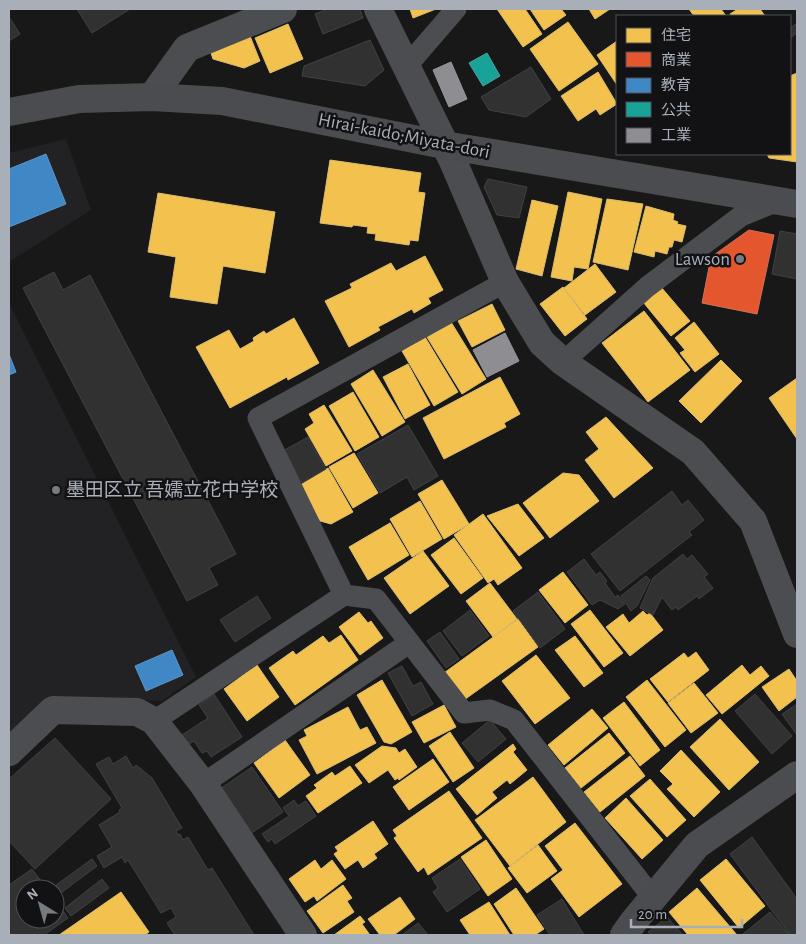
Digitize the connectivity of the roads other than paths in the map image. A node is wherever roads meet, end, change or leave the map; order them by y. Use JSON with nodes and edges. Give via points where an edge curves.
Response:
{"nodes":[{"id":1,"x":282,"y":9,"type":"edge"},
{"id":2,"x":378,"y":9,"type":"edge"},
{"id":3,"x":456,"y":9,"type":"edge"},
{"id":4,"x":406,"y":67,"type":"junction"},
{"id":5,"x":152,"y":98,"type":"junction"},
{"id":6,"x":9,"y":112,"type":"edge"},
{"id":7,"x":444,"y":145,"type":"junction"},
{"id":8,"x":791,"y":198,"type":"edge"},
{"id":9,"x":504,"y":282,"type":"junction"},
{"id":10,"x":563,"y":362,"type":"junction"},
{"id":11,"x":344,"y":595,"type":"junction"},
{"id":12,"x":797,"y":634,"type":"edge"},
{"id":13,"x":409,"y":643,"type":"junction"},
{"id":14,"x":154,"y":721,"type":"junction"},
{"id":15,"x":9,"y":752,"type":"edge"},
{"id":16,"x":797,"y":775,"type":"edge"},
{"id":17,"x":203,"y":784,"type":"junction"},
{"id":18,"x":653,"y":898,"type":"junction"},
{"id":19,"x":304,"y":935,"type":"edge"},
{"id":20,"x":624,"y":935,"type":"edge"}],
"edges":[{"from":1,"to":5,"type":"street","via":[[187,48]]},
{"from":2,"to":4,"type":"street"},
{"from":3,"to":4,"type":"lane"},
{"from":4,"to":7,"type":"street"},
{"from":5,"to":6,"type":"street","name":"Hirai-kaido;Miyata-dori","via":[[80,99]]},
{"from":5,"to":7,"type":"street","name":"Hirai-kaido;Miyata-dori","via":[[222,101]]},
{"from":7,"to":8,"type":"street","name":"Hirai-kaido;Miyata-dori"},
{"from":7,"to":9,"type":"street"},
{"from":8,"to":10,"type":"lane","via":[[741,216],[647,287]]},
{"from":9,"to":10,"type":"street","via":[[542,344]]},
{"from":9,"to":11,"type":"lane","via":[[258,418]]},
{"from":10,"to":12,"type":"street","via":[[693,452],[754,521]]},
{"from":11,"to":13,"type":"lane","via":[[376,600]]},
{"from":11,"to":14,"type":"lane"},
{"from":13,"to":17,"type":"lane"},
{"from":13,"to":18,"type":"lane","via":[[464,713],[490,710],[514,720]]},
{"from":14,"to":15,"type":"street","via":[[137,712],[53,710]]},
{"from":14,"to":17,"type":"street"},
{"from":16,"to":18,"type":"street","via":[[697,845]]},
{"from":17,"to":19,"type":"street"},
{"from":18,"to":20,"type":"street"}]}
